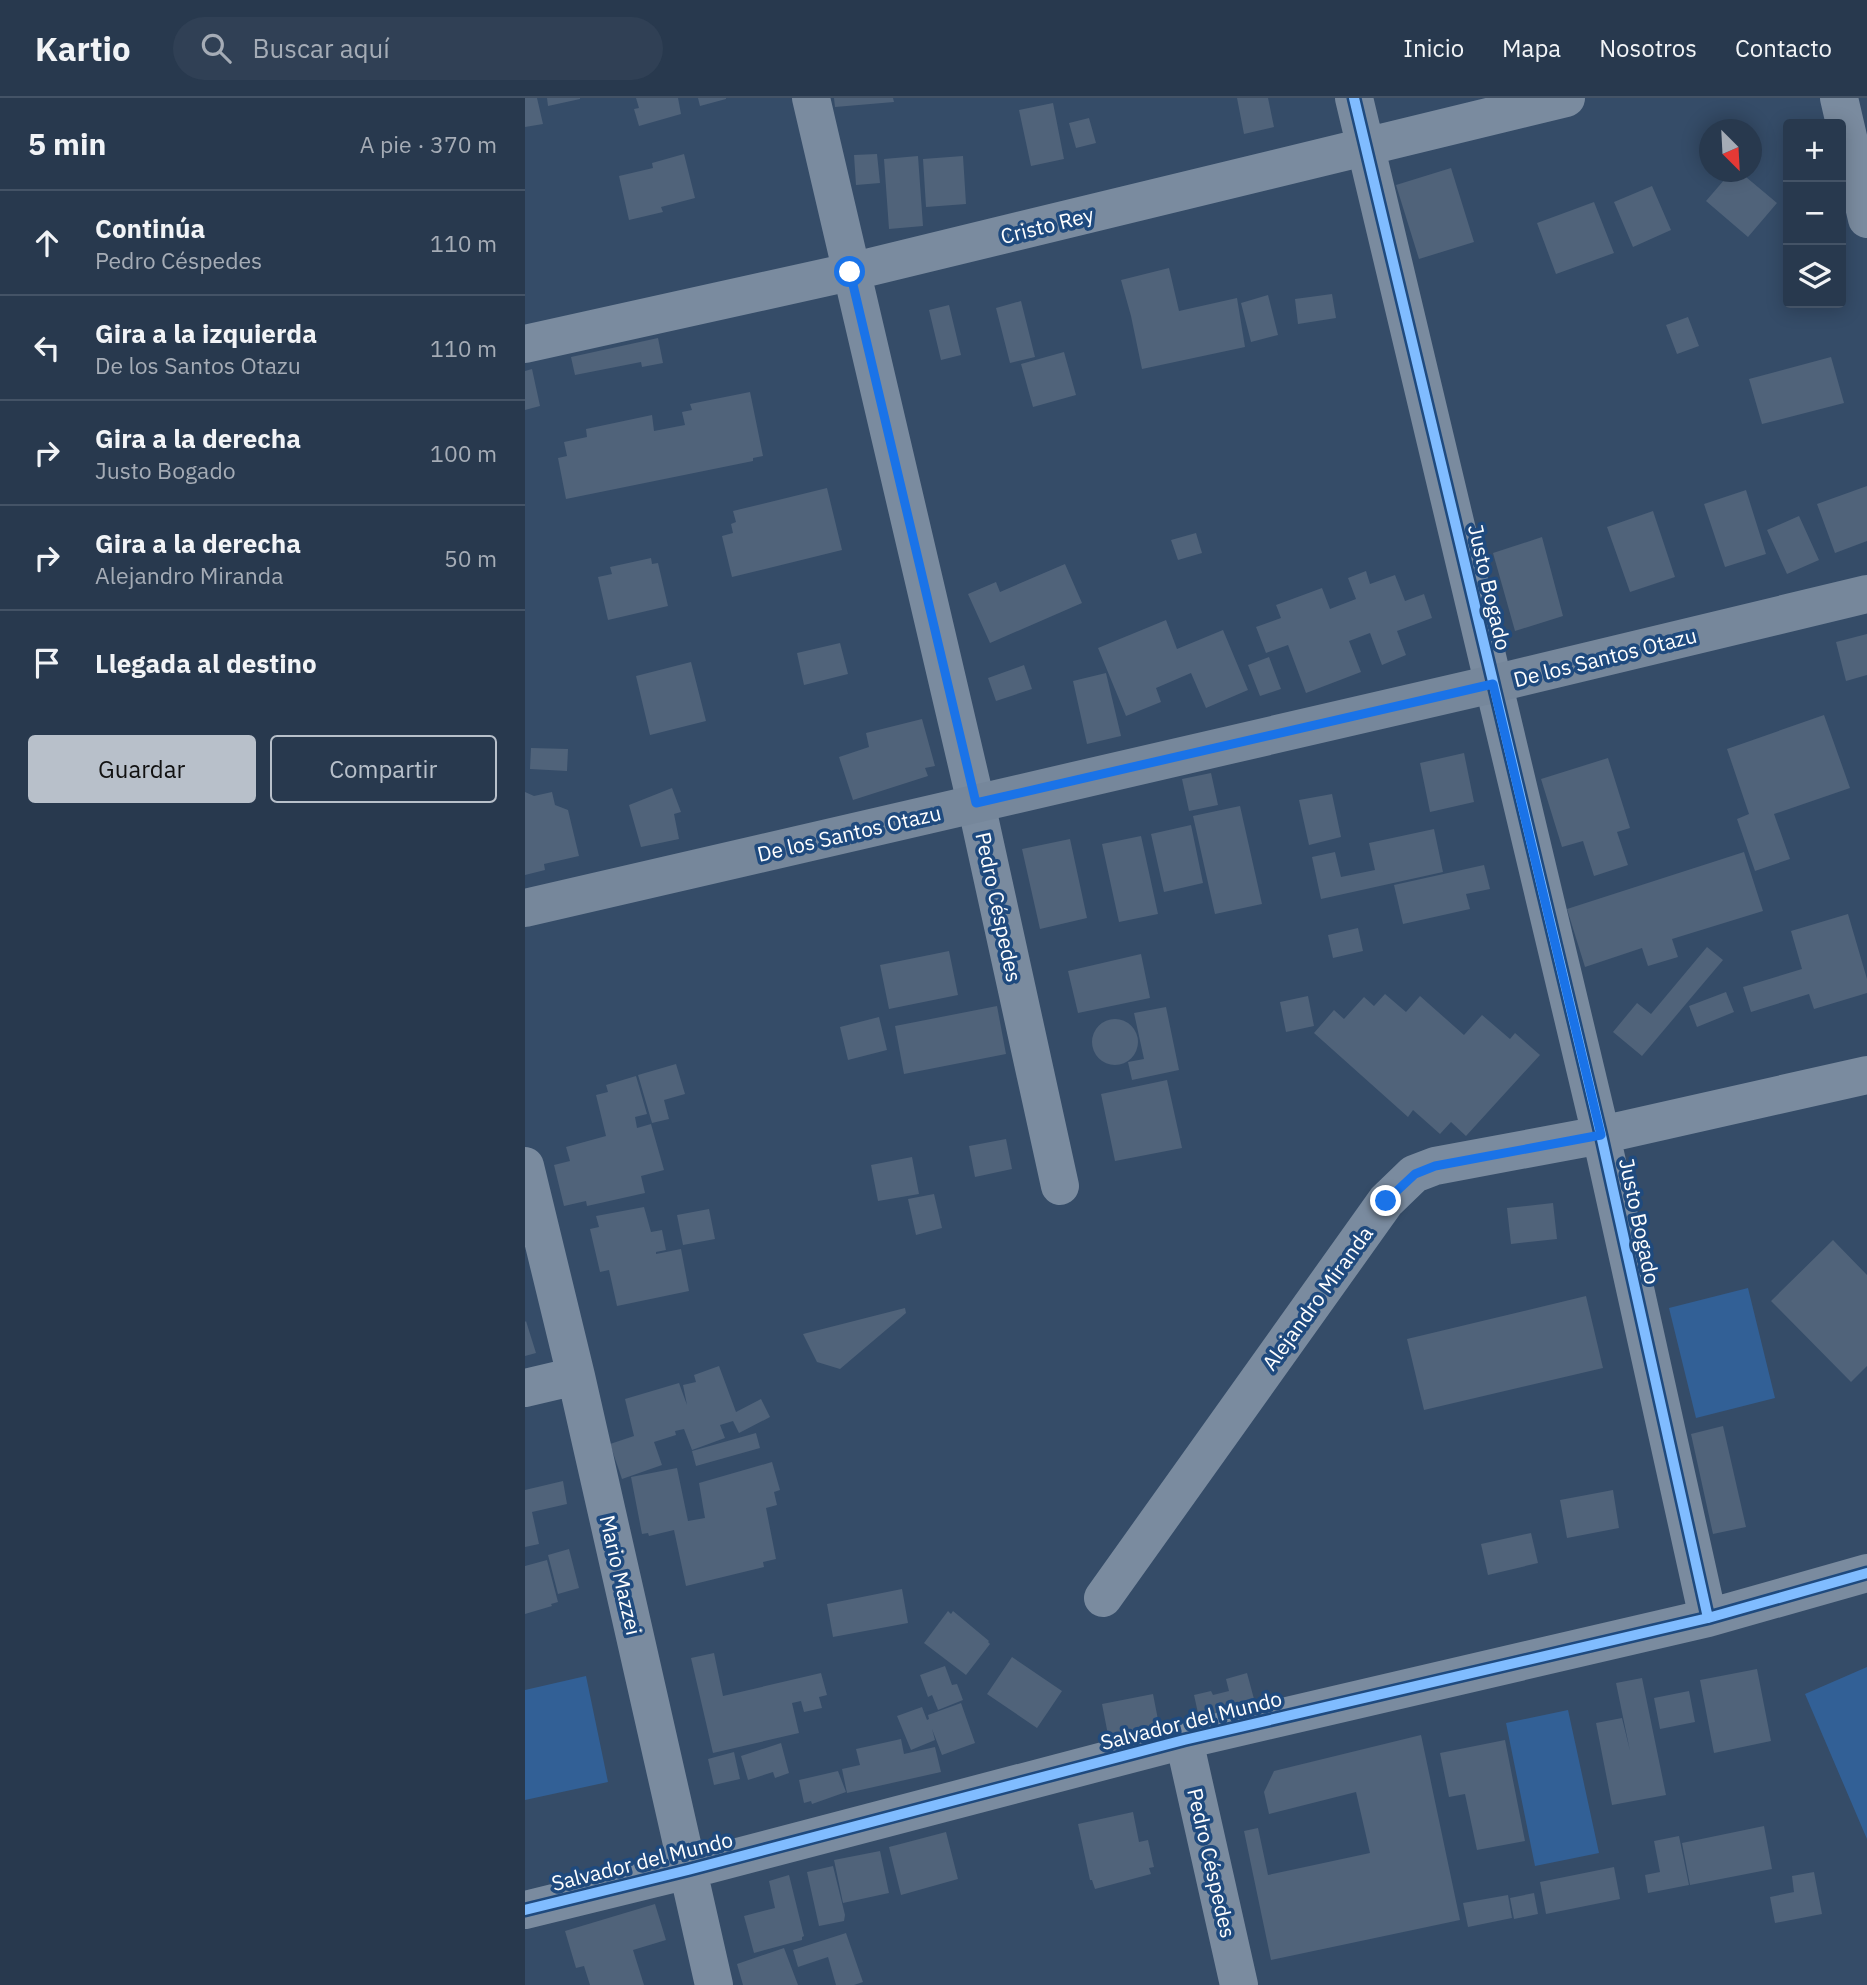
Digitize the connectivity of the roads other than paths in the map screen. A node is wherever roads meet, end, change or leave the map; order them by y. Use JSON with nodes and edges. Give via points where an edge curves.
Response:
{"nodes":[{"id":1,"x":811,"y":98,"type":"edge"},
{"id":2,"x":1355,"y":98,"type":"edge"},
{"id":3,"x":1566,"y":98,"type":"edge"},
{"id":4,"x":1839,"y":98,"type":"edge"},
{"id":5,"x":1367,"y":148,"type":"junction"},
{"id":6,"x":1867,"y":219,"type":"edge"},
{"id":7,"x":850,"y":272,"type":"junction"},
{"id":8,"x":525,"y":344,"type":"edge"},
{"id":9,"x":1867,"y":594,"type":"edge"},
{"id":10,"x":1493,"y":684,"type":"junction"},
{"id":11,"x":976,"y":803,"type":"junction"},
{"id":12,"x":525,"y":908,"type":"edge"},
{"id":13,"x":1867,"y":1075,"type":"edge"},
{"id":14,"x":1601,"y":1135,"type":"junction"},
{"id":15,"x":525,"y":1166,"type":"edge"},
{"id":16,"x":1060,"y":1186,"type":"dead end"},
{"id":17,"x":576,"y":1376,"type":"junction"},
{"id":18,"x":525,"y":1388,"type":"edge"},
{"id":19,"x":1867,"y":1573,"type":"edge"},
{"id":20,"x":1103,"y":1598,"type":"dead end"},
{"id":21,"x":1708,"y":1618,"type":"junction"},
{"id":22,"x":1184,"y":1740,"type":"junction"},
{"id":23,"x":688,"y":1870,"type":"junction"},
{"id":24,"x":525,"y":1910,"type":"edge"},
{"id":25,"x":714,"y":1985,"type":"edge"},
{"id":26,"x":1239,"y":1985,"type":"edge"}],
"edges":[{"from":1,"to":7,"type":"street","name":"Pedro Céspedes"},
{"from":2,"to":5,"type":"street","name":"Justo Bogado"},
{"from":3,"to":5,"type":"street","name":"Cristo Rey"},
{"from":4,"to":6,"type":"street"},
{"from":5,"to":7,"type":"street","name":"Cristo Rey"},
{"from":5,"to":10,"type":"street","name":"Justo Bogado"},
{"from":7,"to":8,"type":"street","name":"Cristo Rey"},
{"from":7,"to":11,"type":"street","name":"Pedro Céspedes"},
{"from":9,"to":10,"type":"street","name":"De los Santos Otazu"},
{"from":10,"to":11,"type":"street","name":"De los Santos Otazu"},
{"from":10,"to":14,"type":"street","name":"Justo Bogado"},
{"from":11,"to":12,"type":"street","name":"De los Santos Otazu"},
{"from":11,"to":16,"type":"street","name":"Pedro Céspedes"},
{"from":13,"to":14,"type":"street","name":"Alejandro Miranda"},
{"from":14,"to":20,"type":"street","name":"Alejandro Miranda","via":[[1435,1166],[1415,1174],[1386,1201]]},
{"from":14,"to":21,"type":"street","name":"Justo Bogado"},
{"from":15,"to":17,"type":"street","name":"Mario Mazzei"},
{"from":17,"to":18,"type":"street"},
{"from":17,"to":23,"type":"street","name":"Mario Mazzei"},
{"from":19,"to":21,"type":"street","name":"Salvador del Mundo"},
{"from":21,"to":22,"type":"street","name":"Salvador del Mundo"},
{"from":22,"to":23,"type":"street","name":"Salvador del Mundo"},
{"from":22,"to":26,"type":"street","name":"Pedro Céspedes"},
{"from":23,"to":24,"type":"street","name":"Salvador del Mundo"},
{"from":23,"to":25,"type":"street","name":"Mario Mazzei"}]}
